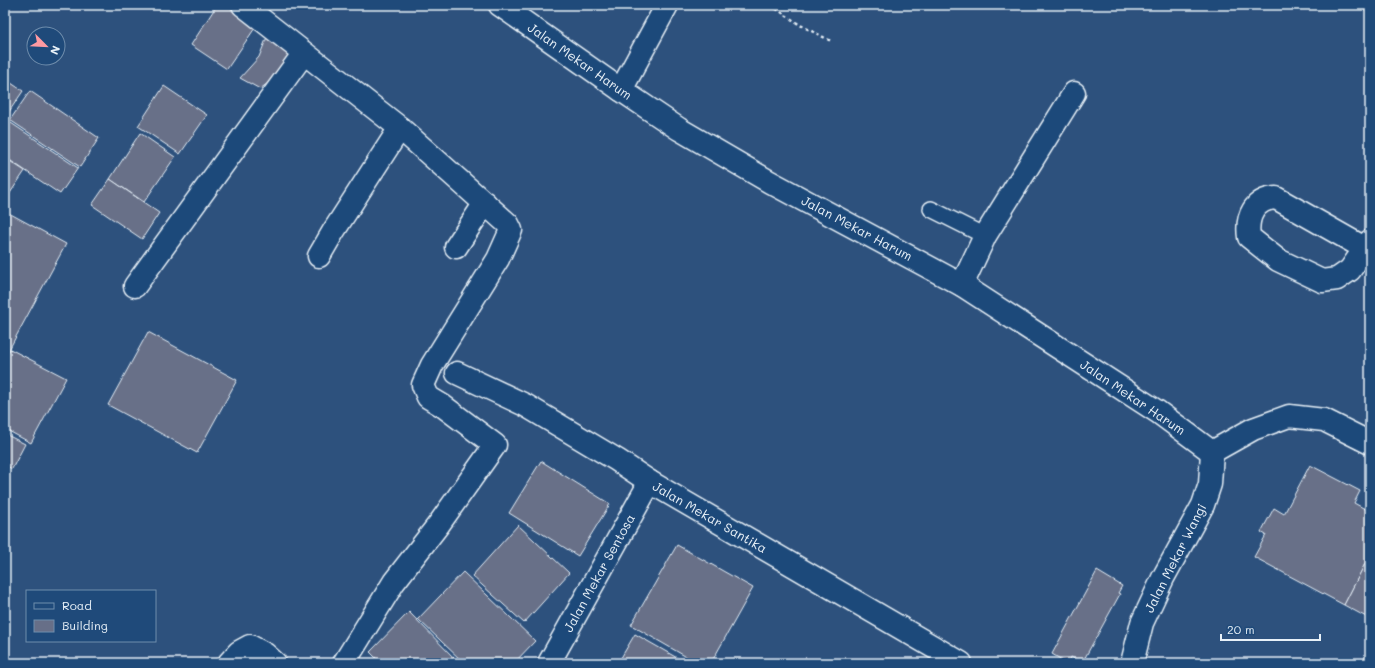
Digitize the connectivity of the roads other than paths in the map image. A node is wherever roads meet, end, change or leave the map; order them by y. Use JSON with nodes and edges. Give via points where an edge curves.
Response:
{"nodes":[{"id":1,"x":242,"y":5,"type":"edge"},
{"id":2,"x":500,"y":5,"type":"edge"},
{"id":3,"x":667,"y":5,"type":"edge"},
{"id":4,"x":304,"y":53,"type":"junction"},
{"id":5,"x":621,"y":90,"type":"junction"},
{"id":6,"x":1074,"y":93,"type":"dead end"},
{"id":7,"x":400,"y":128,"type":"junction"},
{"id":8,"x":485,"y":203,"type":"junction"},
{"id":9,"x":931,"y":208,"type":"dead end"},
{"id":10,"x":985,"y":236,"type":"junction"},
{"id":11,"x":1368,"y":245,"type":"edge"},
{"id":12,"x":456,"y":247,"type":"dead end"},
{"id":13,"x":320,"y":256,"type":"dead end"},
{"id":14,"x":962,"y":285,"type":"junction"},
{"id":15,"x":135,"y":286,"type":"dead end"},
{"id":16,"x":457,"y":373,"type":"dead end"},
{"id":17,"x":1370,"y":444,"type":"edge"},
{"id":18,"x":1212,"y":452,"type":"junction"},
{"id":19,"x":650,"y":482,"type":"junction"},
{"id":20,"x":229,"y":663,"type":"edge"},
{"id":21,"x":275,"y":663,"type":"edge"},
{"id":22,"x":344,"y":663,"type":"edge"},
{"id":23,"x":549,"y":663,"type":"edge"},
{"id":24,"x":961,"y":663,"type":"edge"},
{"id":25,"x":1132,"y":663,"type":"edge"}],
"edges":[{"from":1,"to":4,"type":"street"},
{"from":2,"to":5,"type":"street","name":"Jalan Mekar Harum"},
{"from":3,"to":5,"type":"street"},
{"from":4,"to":7,"type":"street"},
{"from":4,"to":15,"type":"street"},
{"from":5,"to":14,"type":"street","name":"Jalan Mekar Harum","via":[[679,129],[770,182]]},
{"from":6,"to":10,"type":"street"},
{"from":7,"to":8,"type":"street"},
{"from":7,"to":13,"type":"street"},
{"from":8,"to":12,"type":"street"},
{"from":8,"to":22,"type":"street","via":[[508,224],[510,230],[498,259],[432,365],[423,385],[428,397],[496,445],[394,582]]},
{"from":9,"to":10,"type":"lane"},
{"from":10,"to":14,"type":"street"},
{"from":11,"to":11,"type":"street","via":[[1350,270],[1337,279],[1322,281],[1278,260],[1249,237],[1249,217],[1259,203],[1276,198]]},
{"from":14,"to":18,"type":"street","name":"Jalan Mekar Harum","via":[[1158,412]]},
{"from":16,"to":19,"type":"street","name":"Jalan Mekar Santika","via":[[525,404]]},
{"from":17,"to":18,"type":"street","via":[[1324,420],[1289,416],[1253,428]]},
{"from":18,"to":25,"type":"street","name":"Jalan Mekar Wangi","via":[[1210,484],[1203,505],[1145,617]]},
{"from":19,"to":23,"type":"street","name":"Jalan Mekar Sentosa"},
{"from":19,"to":24,"type":"street","name":"Jalan Mekar Santika"},
{"from":20,"to":21,"type":"street","via":[[239,652],[250,646]]}]}
